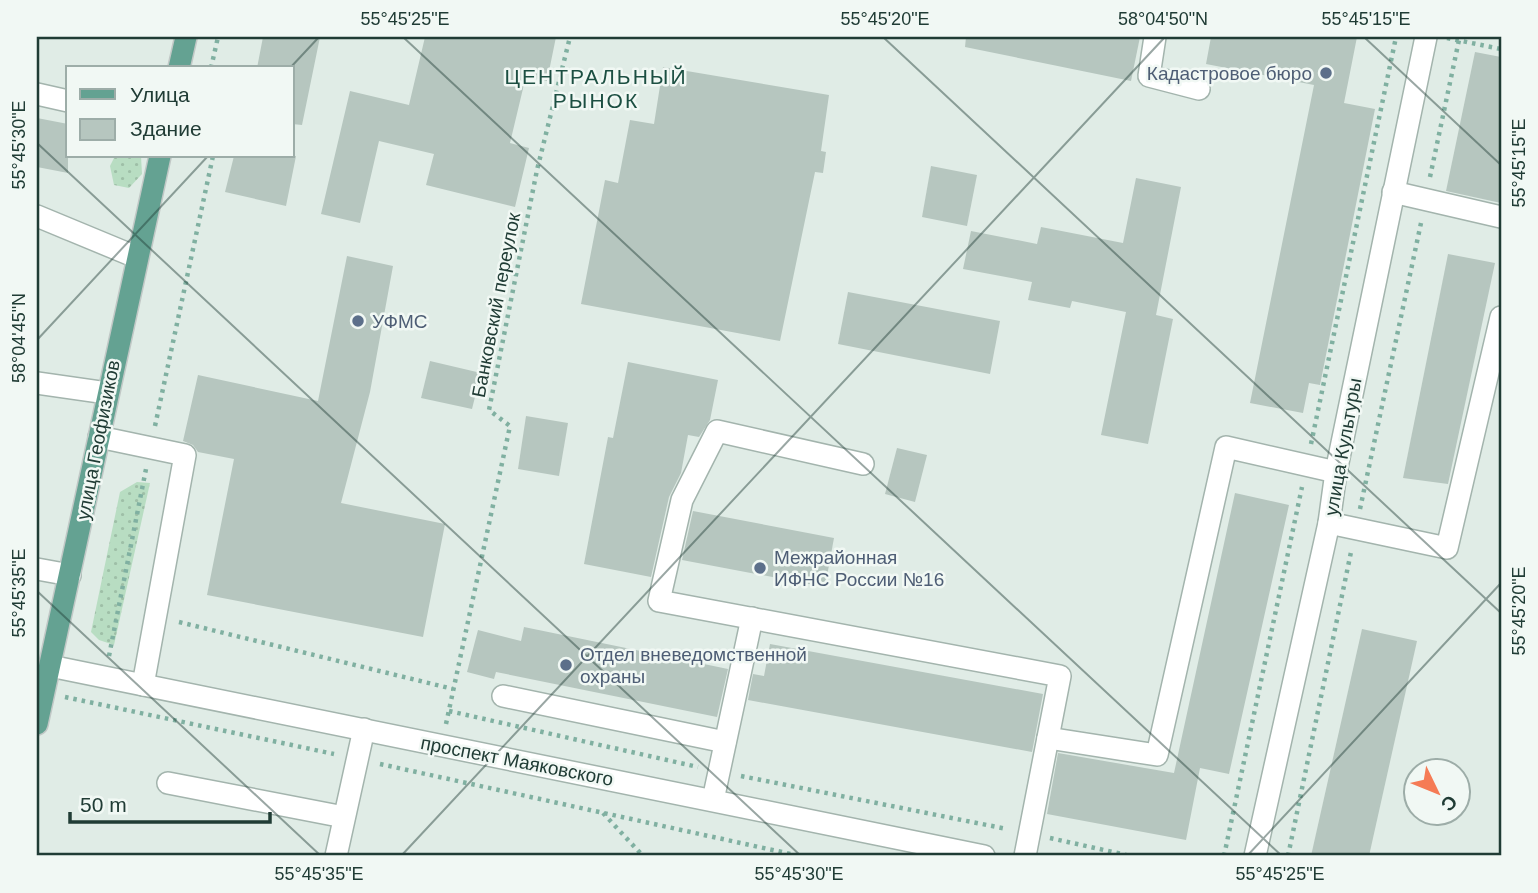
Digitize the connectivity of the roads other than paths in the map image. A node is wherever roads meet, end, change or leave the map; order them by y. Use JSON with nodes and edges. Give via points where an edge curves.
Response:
{"nodes":[{"id":1,"x":186,"y":37,"type":"edge"},
{"id":2,"x":1156,"y":37,"type":"edge"},
{"id":3,"x":1426,"y":37,"type":"edge"},
{"id":4,"x":180,"y":66,"type":"edge"},
{"id":5,"x":1199,"y":89,"type":"dead end"},
{"id":6,"x":37,"y":94,"type":"edge"},
{"id":7,"x":66,"y":101,"type":"edge"},
{"id":8,"x":160,"y":158,"type":"edge"},
{"id":9,"x":1393,"y":192,"type":"junction"},
{"id":10,"x":37,"y":216,"type":"edge"},
{"id":11,"x":1501,"y":217,"type":"edge"},
{"id":12,"x":136,"y":257,"type":"junction"},
{"id":13,"x":1501,"y":317,"type":"edge"},
{"id":14,"x":37,"y":383,"type":"edge"},
{"id":15,"x":107,"y":393,"type":"junction"},
{"id":16,"x":99,"y":437,"type":"junction"},
{"id":17,"x":863,"y":464,"type":"dead end"},
{"id":18,"x":1336,"y":472,"type":"junction"},
{"id":19,"x":1329,"y":523,"type":"junction"},
{"id":20,"x":37,"y":569,"type":"edge"},
{"id":21,"x":69,"y":575,"type":"junction"},
{"id":22,"x":752,"y":618,"type":"junction"},
{"id":23,"x":50,"y":666,"type":"junction"},
{"id":24,"x":143,"y":685,"type":"junction"},
{"id":25,"x":503,"y":696,"type":"dead end"},
{"id":26,"x":37,"y":724,"type":"edge"},
{"id":27,"x":363,"y":729,"type":"junction"},
{"id":28,"x":1048,"y":738,"type":"junction"},
{"id":29,"x":724,"y":743,"type":"junction"},
{"id":30,"x":168,"y":783,"type":"dead end"},
{"id":31,"x":713,"y":800,"type":"junction"},
{"id":32,"x":344,"y":817,"type":"junction"},
{"id":33,"x":336,"y":856,"type":"edge"},
{"id":34,"x":985,"y":856,"type":"edge"},
{"id":35,"x":1025,"y":856,"type":"edge"},
{"id":36,"x":1255,"y":856,"type":"edge"}],
"edges":[{"from":1,"to":4,"type":"main road"},
{"from":2,"to":5,"type":"street","via":[[1149,76]]},
{"from":3,"to":9,"type":"street","name":"улица Культуры"},
{"from":6,"to":7,"type":"street"},
{"from":8,"to":12,"type":"main road","name":"улица Геофизиков"},
{"from":9,"to":11,"type":"street"},
{"from":9,"to":18,"type":"street","name":"улица Культуры"},
{"from":10,"to":12,"type":"street"},
{"from":12,"to":15,"type":"main road","name":"улица Геофизиков"},
{"from":13,"to":19,"type":"street","via":[[1447,548]]},
{"from":14,"to":15,"type":"street"},
{"from":15,"to":16,"type":"main road","name":"улица Геофизиков"},
{"from":16,"to":21,"type":"main road","name":"улица Геофизиков"},
{"from":16,"to":24,"type":"street","via":[[185,455]]},
{"from":17,"to":22,"type":"street","via":[[717,431],[682,500],[659,601]]},
{"from":18,"to":19,"type":"street","name":"улица Культуры"},
{"from":18,"to":28,"type":"street","via":[[1226,447],[1157,755]]},
{"from":19,"to":36,"type":"street","name":"улица Культуры"},
{"from":20,"to":21,"type":"street"},
{"from":21,"to":23,"type":"main road","name":"улица Геофизиков"},
{"from":22,"to":28,"type":"street","via":[[1060,676]]},
{"from":22,"to":29,"type":"street"},
{"from":23,"to":24,"type":"street","name":"проспект Маяковского"},
{"from":23,"to":26,"type":"main road","name":"улица Геофизиков"},
{"from":24,"to":27,"type":"street","name":"проспект Маяковского"},
{"from":25,"to":29,"type":"street"},
{"from":27,"to":31,"type":"street","name":"проспект Маяковского"},
{"from":27,"to":32,"type":"street"},
{"from":28,"to":35,"type":"street"},
{"from":29,"to":31,"type":"street"},
{"from":30,"to":32,"type":"street"},
{"from":31,"to":34,"type":"street","name":"проспект Маяковского"},
{"from":32,"to":33,"type":"street"}]}
